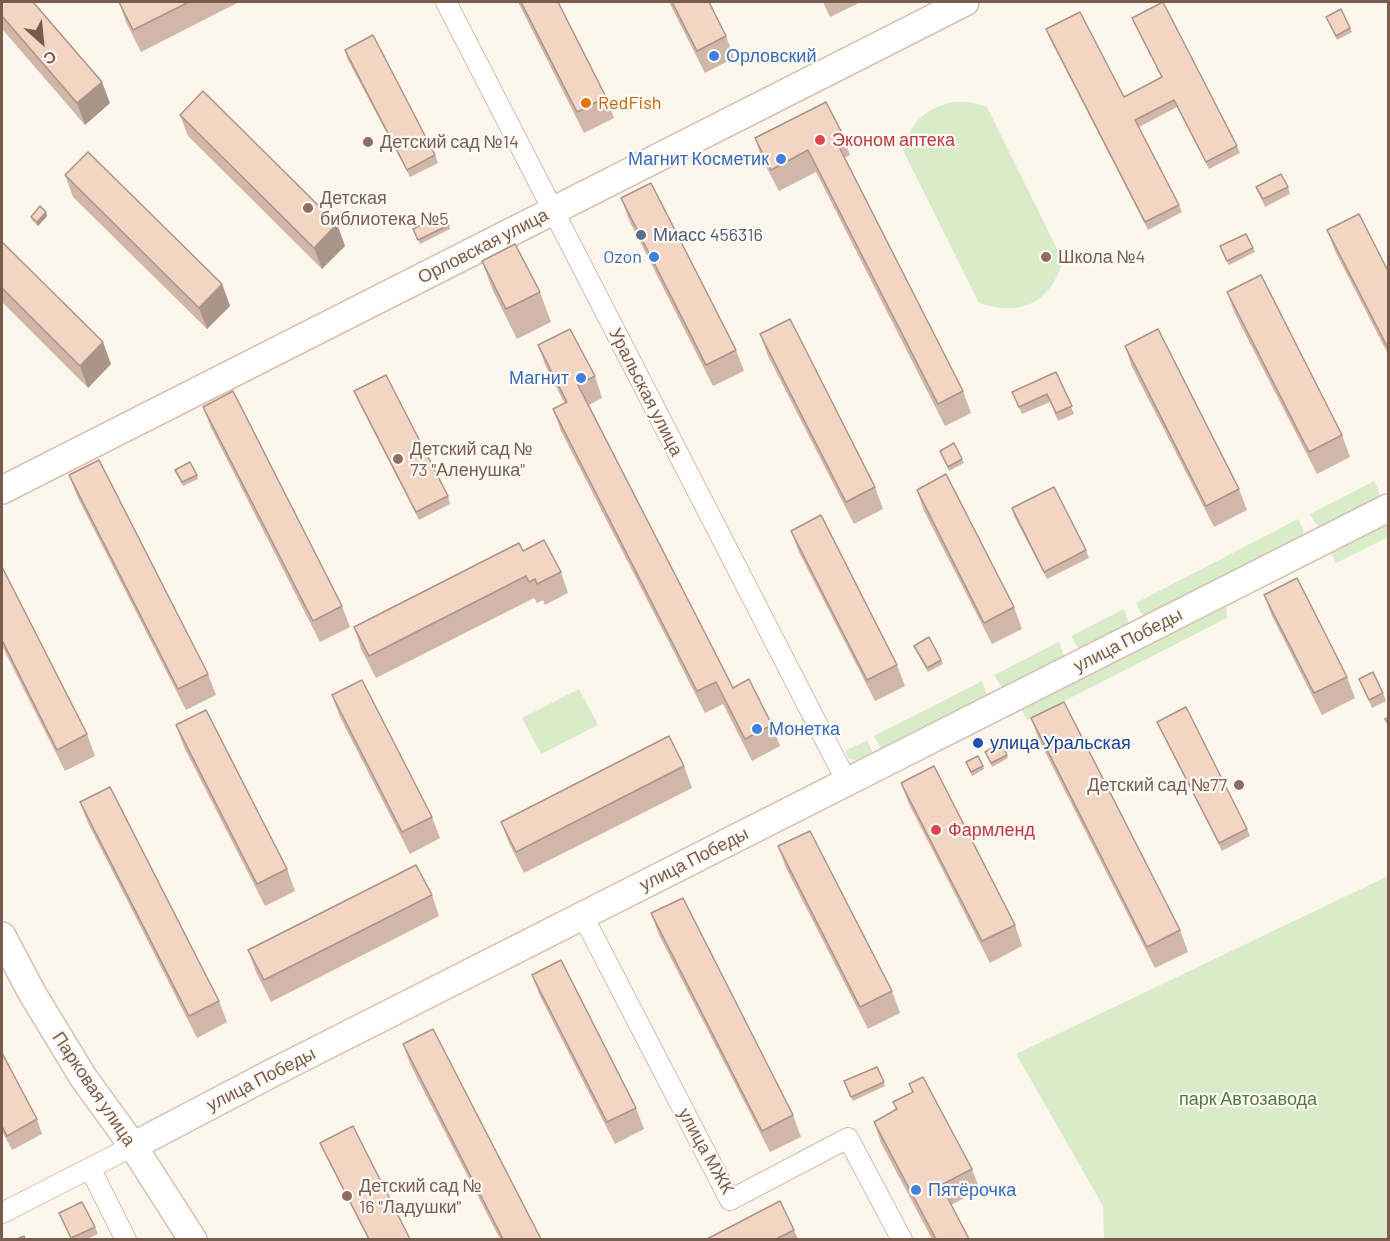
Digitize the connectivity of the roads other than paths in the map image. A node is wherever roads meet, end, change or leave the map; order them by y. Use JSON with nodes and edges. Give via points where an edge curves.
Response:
{"nodes":[{"id":1,"x":446,"y":2,"type":"edge"},
{"id":2,"x":952,"y":4,"type":"edge"},
{"id":3,"x":553,"y":210,"type":"junction"},
{"id":4,"x":2,"y":490,"type":"edge"},
{"id":5,"x":1389,"y":508,"type":"edge"},
{"id":6,"x":847,"y":782,"type":"junction"},
{"id":7,"x":583,"y":916,"type":"junction"},
{"id":8,"x":2,"y":936,"type":"edge"},
{"id":9,"x":133,"y":1146,"type":"junction"},
{"id":10,"x":90,"y":1168,"type":"junction"},
{"id":11,"x":2,"y":1213,"type":"edge"},
{"id":12,"x":126,"y":1239,"type":"edge"},
{"id":13,"x":193,"y":1239,"type":"edge"},
{"id":14,"x":902,"y":1239,"type":"edge"}],
"edges":[{"from":1,"to":3,"type":"street","name":"Уральская улица"},
{"from":2,"to":3,"type":"street","name":"Орловская улица"},
{"from":3,"to":4,"type":"street","name":"Орловская улица"},
{"from":3,"to":6,"type":"street","name":"Уральская улица"},
{"from":5,"to":6,"type":"street","name":"улица Победы"},
{"from":6,"to":7,"type":"street","name":"улица Победы"},
{"from":7,"to":9,"type":"street","name":"улица Победы"},
{"from":7,"to":14,"type":"street","name":"улица МЖК","via":[[730,1200],[848,1138]]},
{"from":8,"to":9,"type":"street","name":"Парковая улица","via":[[83,1077]]},
{"from":9,"to":10,"type":"street","name":"улица Победы"},
{"from":9,"to":13,"type":"street","name":"Парковая улица"},
{"from":10,"to":11,"type":"street","name":"улица Победы"},
{"from":10,"to":12,"type":"street"}]}
